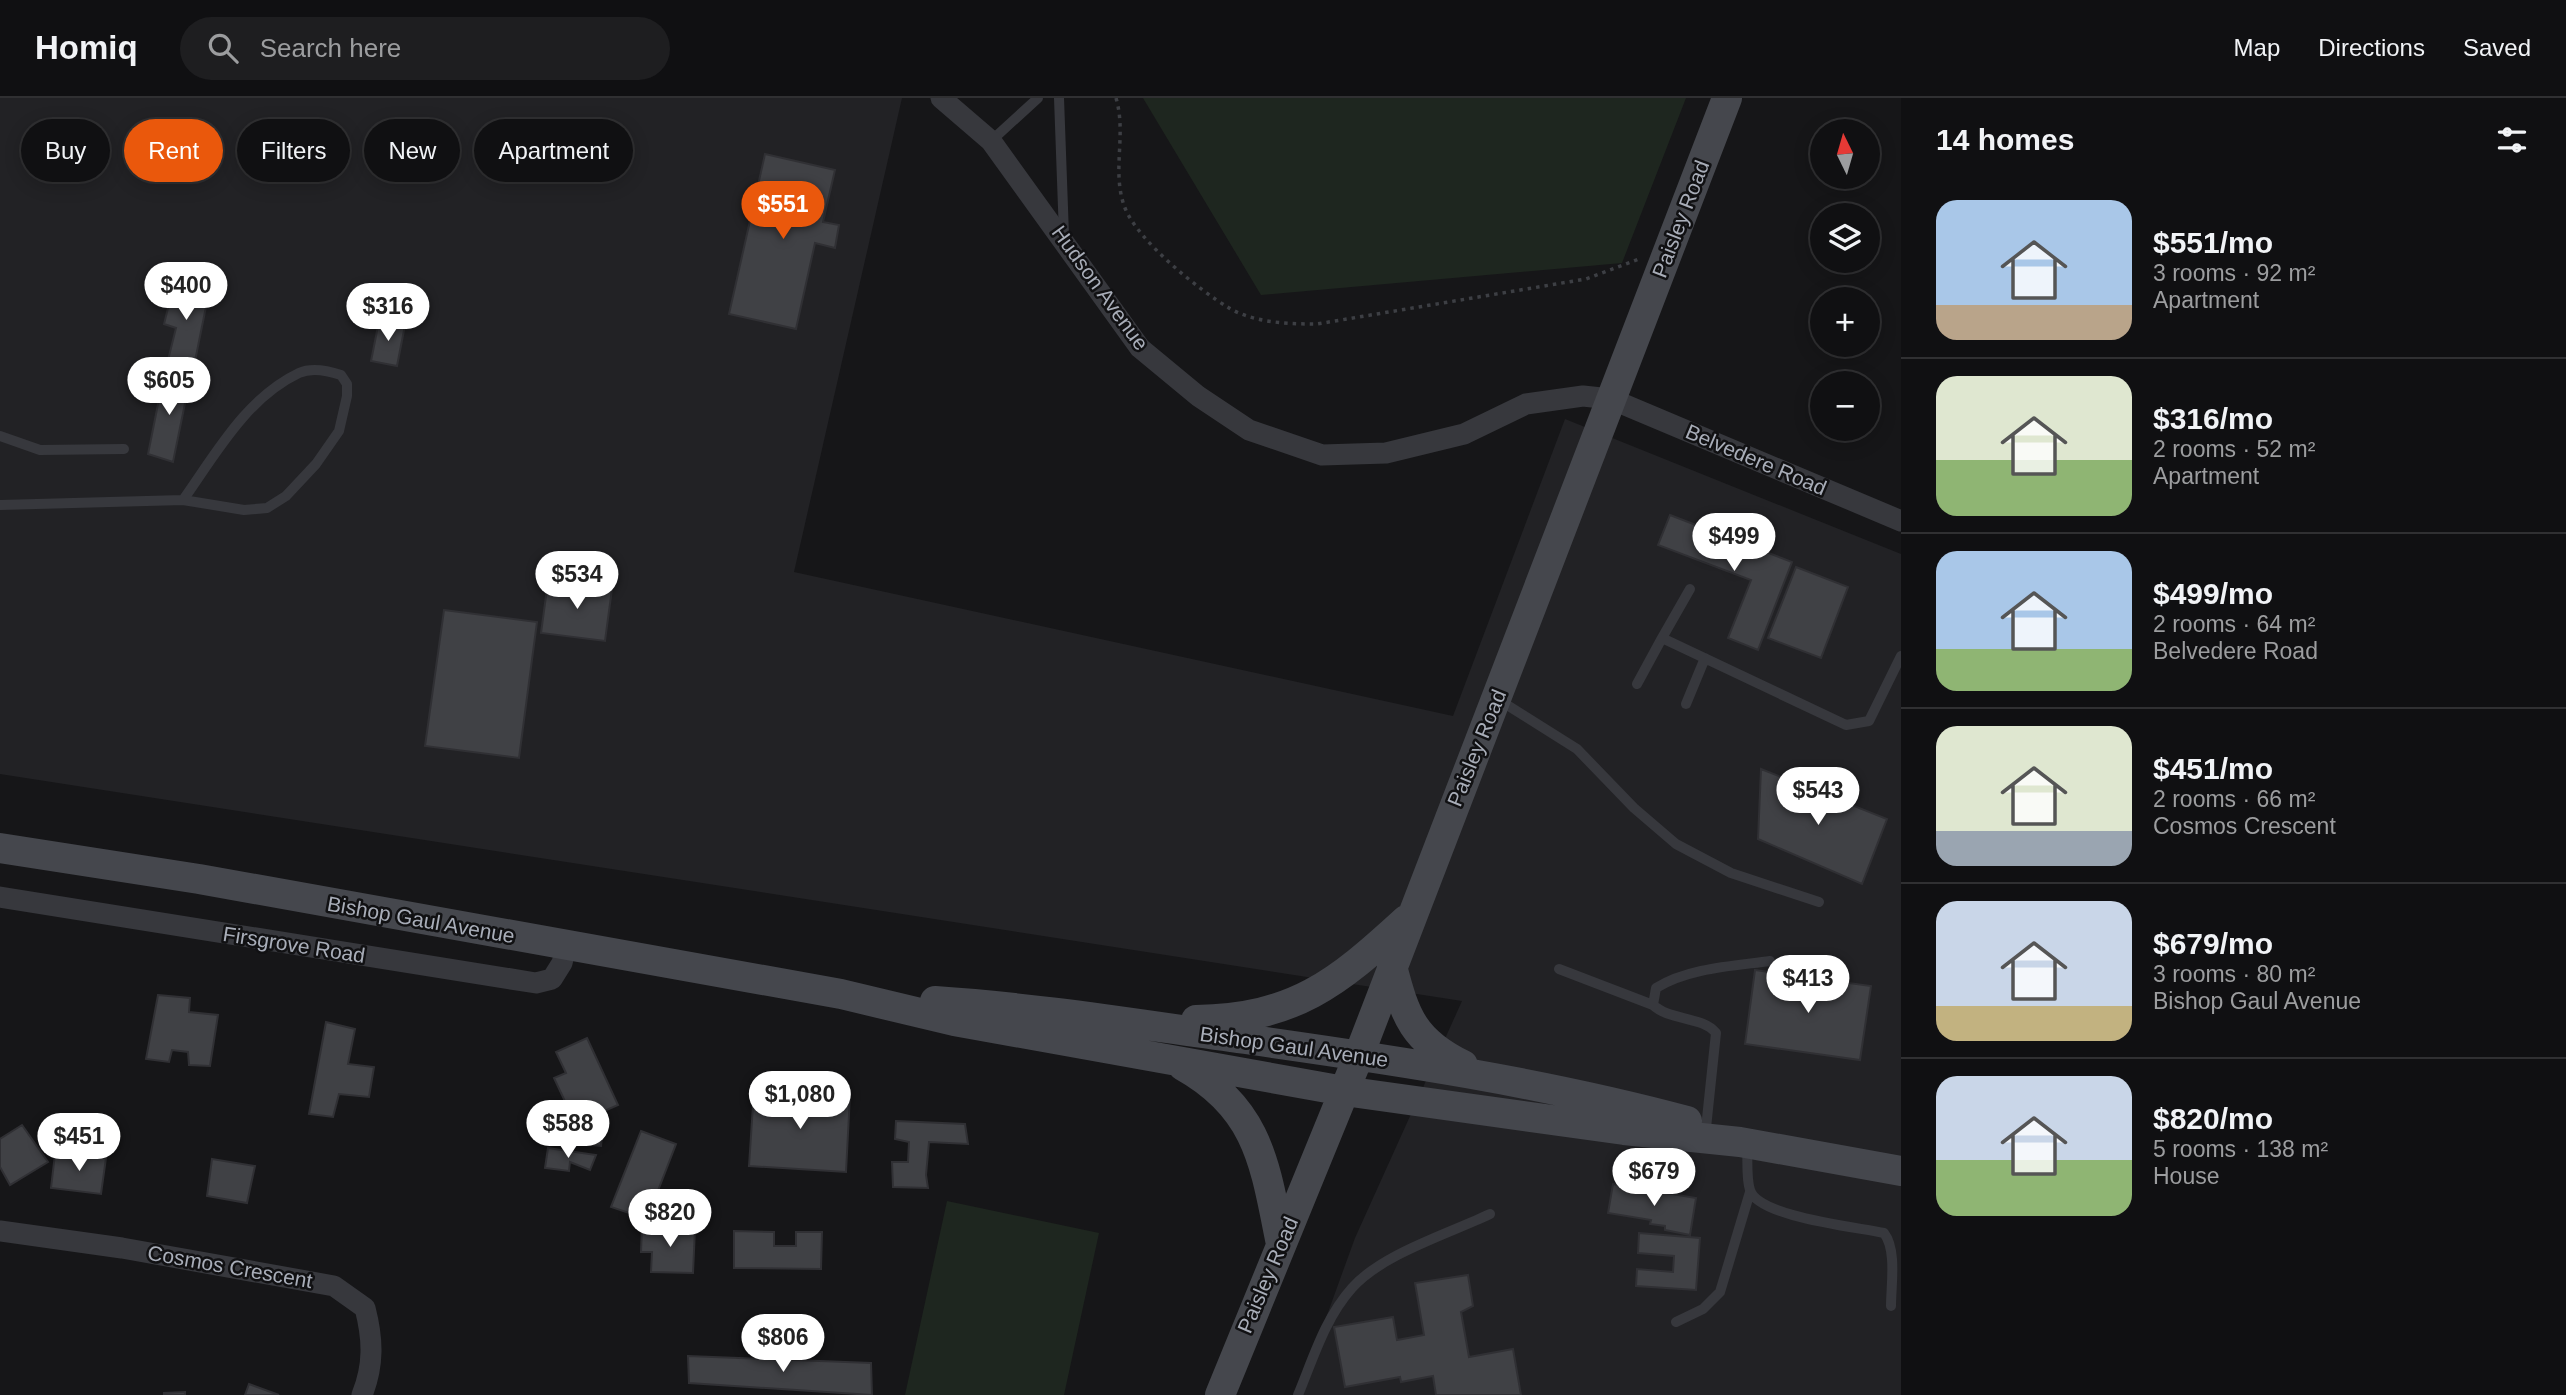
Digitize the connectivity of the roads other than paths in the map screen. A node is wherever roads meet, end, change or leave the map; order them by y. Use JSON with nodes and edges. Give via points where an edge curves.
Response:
{"nodes":[{"id":1,"x":941,"y":98,"type":"edge"},
{"id":2,"x":1038,"y":98,"type":"edge"},
{"id":3,"x":1059,"y":98,"type":"edge"},
{"id":4,"x":1727,"y":98,"type":"edge"},
{"id":5,"x":991,"y":141,"type":"junction"},
{"id":6,"x":1064,"y":238,"type":"junction"},
{"id":7,"x":1611,"y":399,"type":"junction"},
{"id":8,"x":0,"y":436,"type":"edge"},
{"id":9,"x":124,"y":449,"type":"dead end"},
{"id":10,"x":183,"y":500,"type":"junction"},
{"id":11,"x":0,"y":505,"type":"edge"},
{"id":12,"x":1901,"y":521,"type":"edge"},
{"id":13,"x":1690,"y":589,"type":"dead end"},
{"id":14,"x":1662,"y":638,"type":"junction"},
{"id":15,"x":1901,"y":656,"type":"edge"},
{"id":16,"x":1705,"y":658,"type":"junction"},
{"id":17,"x":1637,"y":684,"type":"dead end"},
{"id":18,"x":1497,"y":698,"type":"junction"},
{"id":19,"x":1686,"y":704,"type":"dead end"},
{"id":20,"x":0,"y":848,"type":"edge"},
{"id":21,"x":0,"y":897,"type":"edge"},
{"id":22,"x":1819,"y":902,"type":"dead end"},
{"id":23,"x":1409,"y":918,"type":"junction"},
{"id":24,"x":566,"y":947,"type":"junction"},
{"id":25,"x":1770,"y":961,"type":"dead end"},
{"id":26,"x":1392,"y":966,"type":"junction"},
{"id":27,"x":1559,"y":969,"type":"dead end"},
{"id":28,"x":841,"y":994,"type":"junction"},
{"id":29,"x":1653,"y":1005,"type":"junction"},
{"id":30,"x":1126,"y":1022,"type":"junction"},
{"id":31,"x":1359,"y":1055,"type":"junction"},
{"id":32,"x":1168,"y":1058,"type":"junction"},
{"id":33,"x":1484,"y":1076,"type":"junction"},
{"id":34,"x":1344,"y":1091,"type":"junction"},
{"id":35,"x":1706,"y":1128,"type":"junction"},
{"id":36,"x":1744,"y":1143,"type":"junction"},
{"id":37,"x":1901,"y":1171,"type":"edge"},
{"id":38,"x":1750,"y":1192,"type":"junction"},
{"id":39,"x":1490,"y":1214,"type":"dead end"},
{"id":40,"x":0,"y":1231,"type":"edge"},
{"id":41,"x":1281,"y":1244,"type":"junction"},
{"id":42,"x":1891,"y":1306,"type":"dead end"},
{"id":43,"x":1676,"y":1322,"type":"dead end"},
{"id":44,"x":362,"y":1395,"type":"edge"},
{"id":45,"x":1220,"y":1395,"type":"edge"},
{"id":46,"x":1298,"y":1395,"type":"edge"}],
"edges":[{"from":1,"to":5,"type":"street","name":"Hudson Avenue"},
{"from":2,"to":5,"type":"lane"},
{"from":3,"to":6,"type":"lane"},
{"from":4,"to":7,"type":"main road","name":"Paisley Road"},
{"from":5,"to":6,"type":"street","name":"Hudson Avenue"},
{"from":6,"to":7,"type":"street","name":"Hudson Avenue","via":[[1140,348],[1249,430],[1322,455],[1399,450],[1464,434],[1526,404],[1583,396]]},
{"from":7,"to":12,"type":"street","name":"Belvedere Road"},
{"from":7,"to":18,"type":"main road","name":"Paisley Road"},
{"from":8,"to":9,"type":"lane","via":[[40,450]]},
{"from":10,"to":10,"type":"lane","via":[[244,510],[267,508],[286,496],[339,431],[347,396],[341,375],[325,370],[300,372],[264,398],[220,443]]},
{"from":10,"to":11,"type":"lane"},
{"from":13,"to":14,"type":"lane"},
{"from":14,"to":16,"type":"lane"},
{"from":14,"to":17,"type":"lane"},
{"from":15,"to":16,"type":"lane","via":[[1869,721],[1846,725]]},
{"from":16,"to":19,"type":"lane"},
{"from":18,"to":22,"type":"lane","via":[[1577,749],[1676,844],[1731,873]]},
{"from":18,"to":23,"type":"main road","name":"Paisley Road"},
{"from":20,"to":24,"type":"main road","name":"Bishop Gaul Avenue","via":[[199,879]]},
{"from":21,"to":24,"type":"street","name":"Firsgrove Road","via":[[536,984],[552,979]]},
{"from":23,"to":26,"type":"main road","name":"Paisley Road"},
{"from":23,"to":30,"type":"main road","via":[[1352,970],[1290,1006],[1218,1020]]},
{"from":24,"to":28,"type":"main road","name":"Bishop Gaul Avenue"},
{"from":25,"to":29,"type":"lane","via":[[1666,982],[1656,988]]},
{"from":26,"to":31,"type":"main road","name":"Paisley Road"},
{"from":26,"to":33,"type":"main road","via":[[1402,1005],[1426,1043]]},
{"from":27,"to":29,"type":"lane"},
{"from":28,"to":30,"type":"main road","name":"Bishop Gaul Avenue","via":[[1019,1007]]},
{"from":28,"to":32,"type":"main road","name":"Bishop Gaul Avenue","via":[[954,1021]]},
{"from":29,"to":35,"type":"lane","via":[[1662,1013],[1710,1027],[1716,1033]]},
{"from":30,"to":31,"type":"main road","name":"Bishop Gaul Avenue"},
{"from":31,"to":33,"type":"main road","name":"Bishop Gaul Avenue"},
{"from":31,"to":34,"type":"main road","name":"Paisley Road"},
{"from":32,"to":34,"type":"main road","name":"Bishop Gaul Avenue"},
{"from":32,"to":41,"type":"main road","via":[[1200,1075],[1247,1121],[1268,1180]]},
{"from":33,"to":35,"type":"main road","name":"Bishop Gaul Avenue","via":[[1605,1099]]},
{"from":34,"to":36,"type":"main road","name":"Bishop Gaul Avenue"},
{"from":34,"to":41,"type":"main road","name":"Paisley Road"},
{"from":35,"to":36,"type":"main road","name":"Bishop Gaul Avenue"},
{"from":36,"to":37,"type":"main road","name":"Bishop Gaul Avenue"},
{"from":36,"to":38,"type":"lane"},
{"from":38,"to":42,"type":"lane","via":[[1762,1205],[1782,1212],[1884,1233],[1889,1239]]},
{"from":38,"to":43,"type":"lane","via":[[1720,1292],[1703,1309]]},
{"from":39,"to":46,"type":"lane","via":[[1377,1266],[1352,1288],[1325,1329]]},
{"from":40,"to":44,"type":"street","name":"Cosmos Crescent","via":[[334,1286],[365,1308],[373,1337],[370,1374]]},
{"from":41,"to":45,"type":"main road","name":"Paisley Road"}]}
